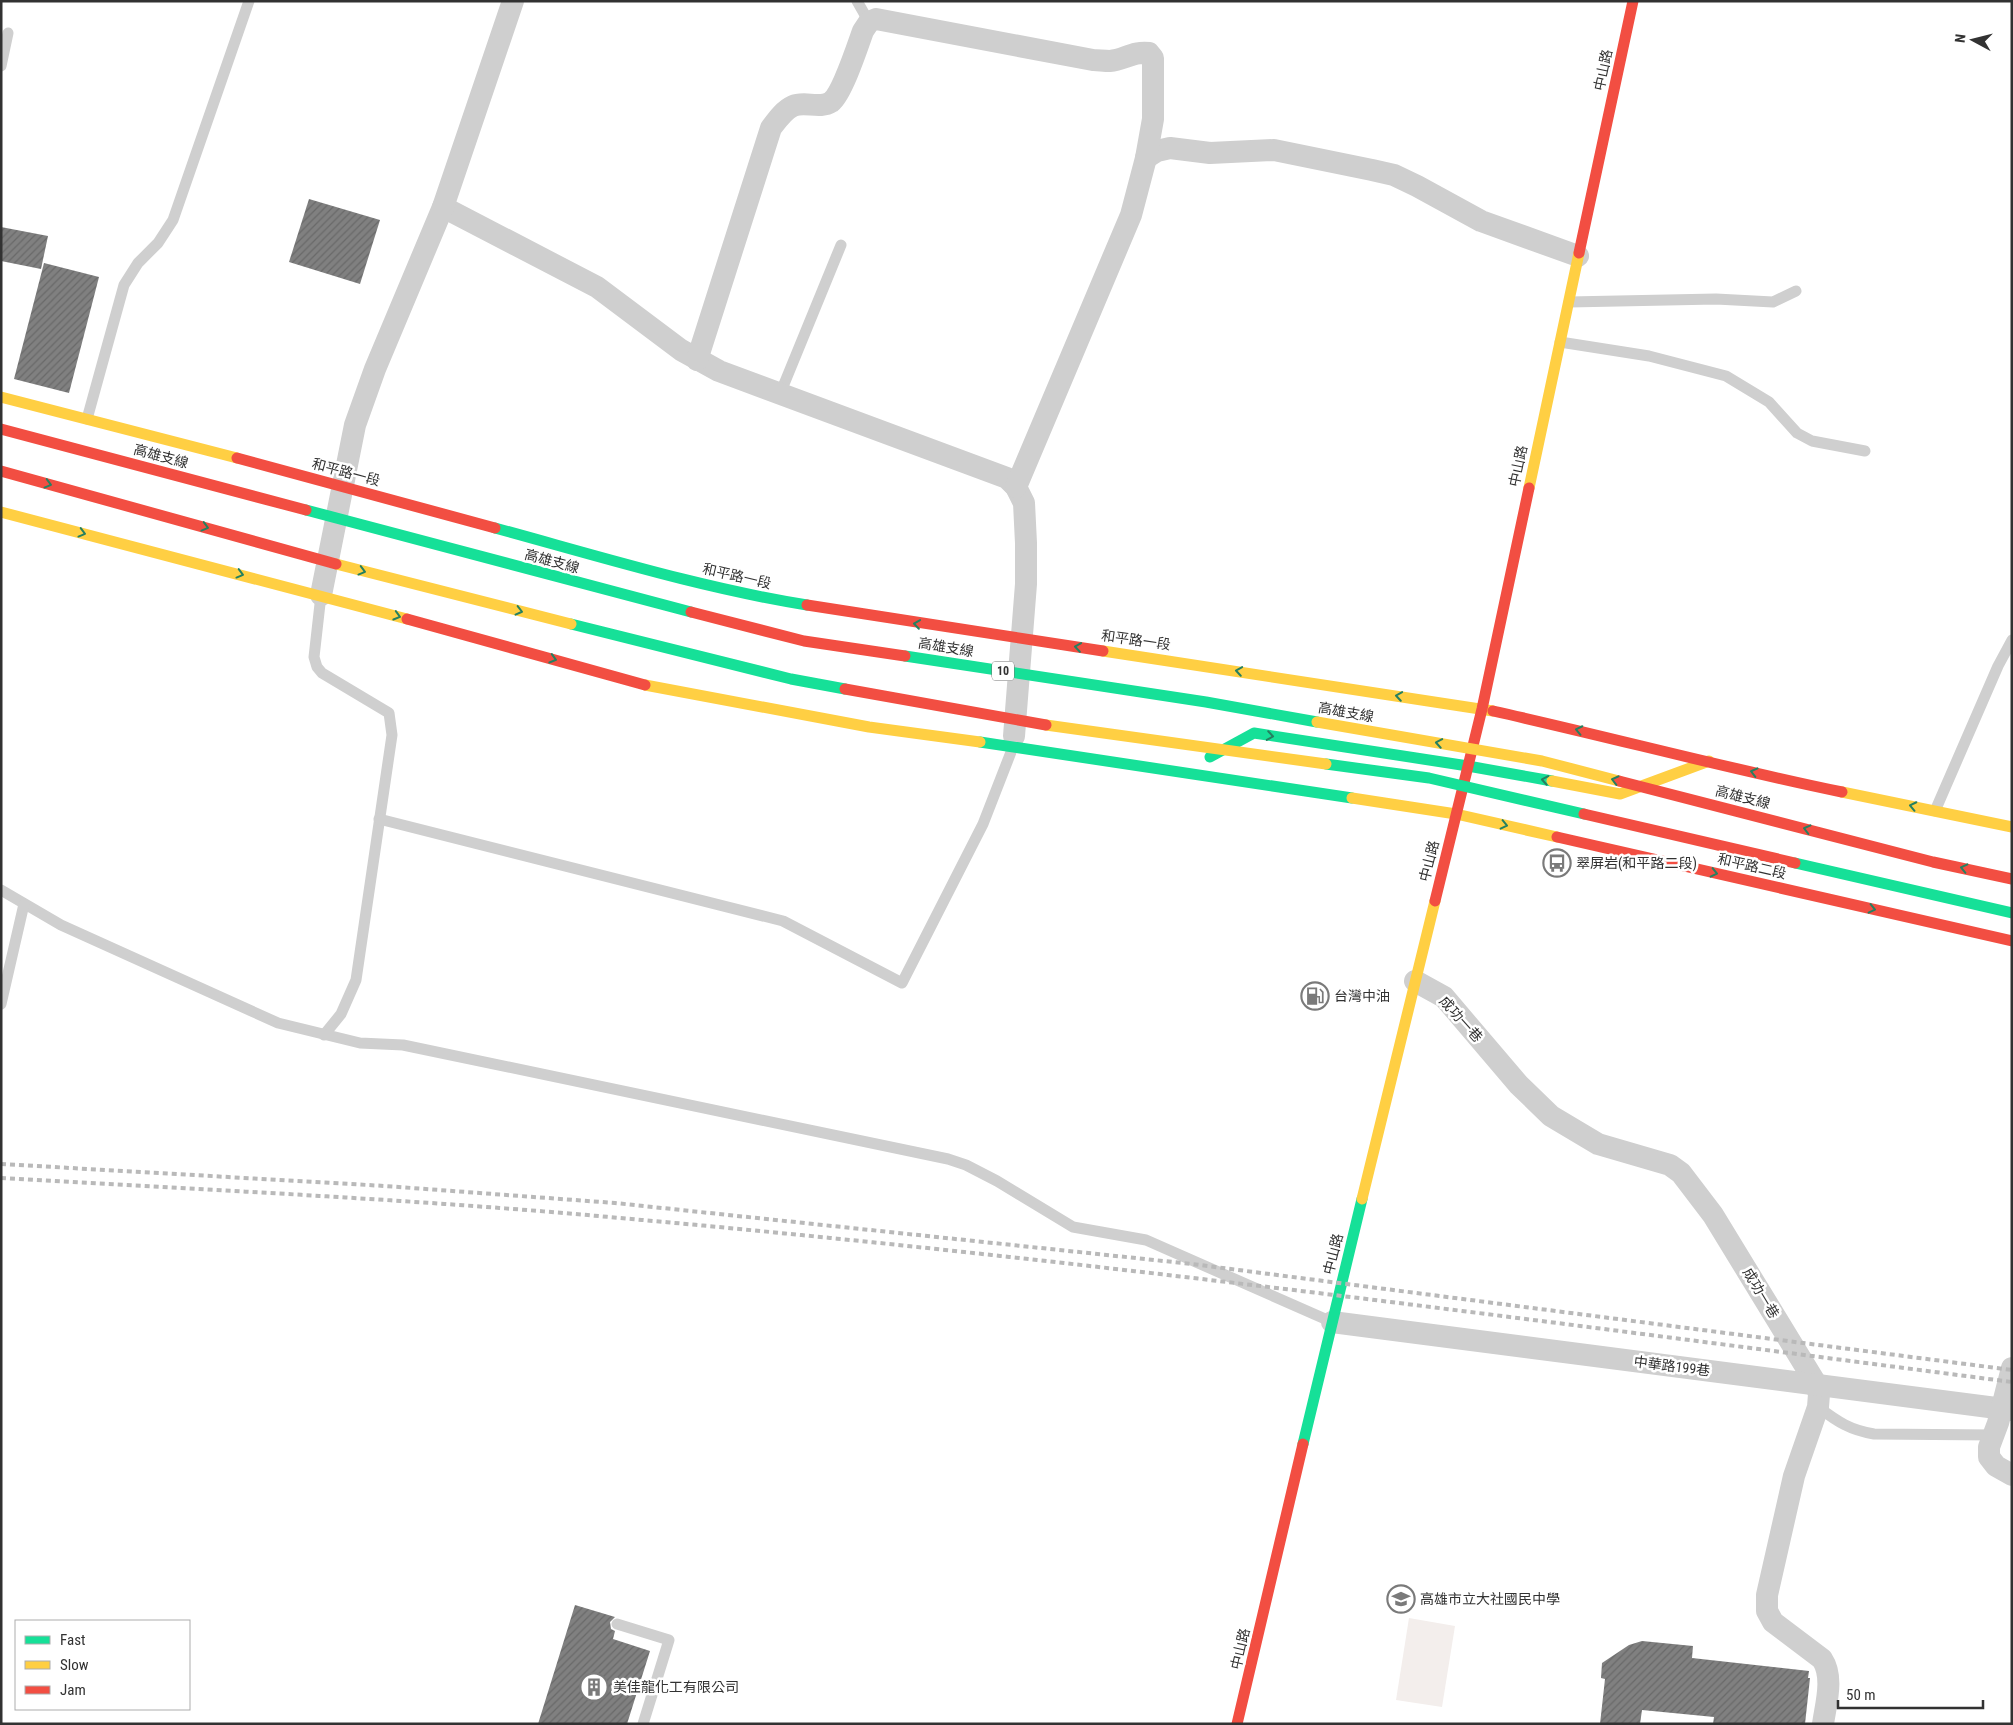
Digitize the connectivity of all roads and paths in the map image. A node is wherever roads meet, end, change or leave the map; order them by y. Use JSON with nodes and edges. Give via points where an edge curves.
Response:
{"nodes":[{"id":1,"x":249,"y":1,"type":"edge"},
{"id":2,"x":513,"y":1,"type":"edge"},
{"id":3,"x":857,"y":1,"type":"edge"},
{"id":4,"x":1633,"y":1,"type":"edge"},
{"id":5,"x":869,"y":22,"type":"junction"},
{"id":6,"x":8,"y":33,"type":"dead end"},
{"id":7,"x":1,"y":66,"type":"edge"},
{"id":8,"x":1146,"y":158,"type":"junction"},
{"id":9,"x":443,"y":208,"type":"junction"},
{"id":10,"x":841,"y":245,"type":"dead end"},
{"id":11,"x":1578,"y":256,"type":"junction"},
{"id":12,"x":1796,"y":291,"type":"dead end"},
{"id":13,"x":1569,"y":302,"type":"junction"},
{"id":14,"x":1560,"y":342,"type":"junction"},
{"id":15,"x":697,"y":360,"type":"junction"},
{"id":16,"x":780,"y":394,"type":"junction"},
{"id":17,"x":1,"y":397,"type":"edge"},
{"id":18,"x":87,"y":419,"type":"junction"},
{"id":19,"x":1,"y":429,"type":"edge"},
{"id":20,"x":1865,"y":451,"type":"dead end"},
{"id":21,"x":1,"y":471,"type":"edge"},
{"id":22,"x":343,"y":486,"type":"junction"},
{"id":23,"x":1016,"y":487,"type":"junction"},
{"id":24,"x":1,"y":512,"type":"edge"},
{"id":25,"x":321,"y":595,"type":"junction"},
{"id":26,"x":1021,"y":639,"type":"junction"},
{"id":27,"x":2012,"y":640,"type":"edge"},
{"id":28,"x":1482,"y":709,"type":"junction"},
{"id":29,"x":1013,"y":747,"type":"junction"},
{"id":30,"x":1709,"y":761,"type":"junction"},
{"id":31,"x":1468,"y":766,"type":"junction"},
{"id":32,"x":1179,"y":773,"type":"junction"},
{"id":33,"x":1935,"y":811,"type":"junction"},
{"id":34,"x":1456,"y":814,"type":"junction"},
{"id":35,"x":380,"y":819,"type":"junction"},
{"id":36,"x":2012,"y":827,"type":"edge"},
{"id":37,"x":2012,"y":879,"type":"edge"},
{"id":38,"x":1,"y":890,"type":"edge"},
{"id":39,"x":24,"y":904,"type":"junction"},
{"id":40,"x":2012,"y":913,"type":"edge"},
{"id":41,"x":2012,"y":941,"type":"edge"},
{"id":42,"x":1415,"y":981,"type":"junction"},
{"id":43,"x":1,"y":1004,"type":"edge"},
{"id":44,"x":324,"y":1035,"type":"junction"},
{"id":45,"x":1332,"y":1322,"type":"junction"},
{"id":46,"x":2012,"y":1368,"type":"edge"},
{"id":47,"x":1816,"y":1384,"type":"junction"},
{"id":48,"x":1818,"y":1407,"type":"junction"},
{"id":49,"x":2007,"y":1409,"type":"edge"},
{"id":50,"x":1994,"y":1435,"type":"junction"},
{"id":51,"x":2012,"y":1475,"type":"edge"},
{"id":52,"x":617,"y":1624,"type":"dead end"},
{"id":53,"x":643,"y":1724,"type":"edge"},
{"id":54,"x":1237,"y":1724,"type":"edge"},
{"id":55,"x":1823,"y":1724,"type":"edge"}],
"edges":[{"from":1,"to":18,"type":"lane","via":[[173,220],[124,285]]},
{"from":2,"to":9,"type":"street"},
{"from":3,"to":5,"type":"lane"},
{"from":4,"to":11,"type":"main road","name":"中山路"},
{"from":5,"to":8,"type":"street","via":[[876,19],[1093,60],[1111,61],[1127,55],[1149,53],[1154,58],[1153,119]]},
{"from":5,"to":15,"type":"street","via":[[839,92],[831,102],[793,106],[772,128]]},
{"from":6,"to":7,"type":"lane"},
{"from":8,"to":11,"type":"street","via":[[1170,148],[1210,153],[1274,150],[1372,170],[1394,175],[1481,221]]},
{"from":8,"to":23,"type":"street","via":[[1131,215]]},
{"from":9,"to":15,"type":"street","via":[[597,288]]},
{"from":9,"to":22,"type":"street","via":[[375,369],[355,425]]},
{"from":10,"to":16,"type":"lane"},
{"from":11,"to":13,"type":"main road","name":"中山路"},
{"from":12,"to":13,"type":"lane","via":[[1772,302],[1716,299]]},
{"from":13,"to":14,"type":"main road","name":"中山路"},
{"from":14,"to":20,"type":"lane","via":[[1649,356],[1726,376],[1769,402],[1797,433],[1812,441]]},
{"from":14,"to":28,"type":"main road","name":"中山路"},
{"from":15,"to":16,"type":"street"},
{"from":16,"to":23,"type":"street","via":[[1007,478]]},
{"from":17,"to":18,"type":"main road","name":"和平路一段"},
{"from":18,"to":22,"type":"main road","name":"和平路一段"},
{"from":37,"to":19,"type":"main road","name":"高雄支線","number":"10","one_way":true,"bridge":true,"via":[[1542,761],[1206,702],[804,641]]},
{"from":21,"to":40,"type":"main road","one_way":true,"bridge":true,"via":[[363,571],[791,679],[1082,731],[1429,778]]},
{"from":22,"to":25,"type":"street"},
{"from":26,"to":22,"type":"main road","name":"和平路一段","one_way":true,"via":[[775,600],[660,573]]},
{"from":23,"to":26,"type":"street","via":[[1024,503],[1026,543]]},
{"from":24,"to":25,"type":"main road","one_way":true},
{"from":25,"to":29,"type":"main road","one_way":true,"via":[[654,688],[869,728]]},
{"from":25,"to":35,"type":"lane","via":[[314,657],[317,667],[389,713],[391,720],[392,735]]},
{"from":28,"to":26,"type":"main road","name":"和平路一段","one_way":true},
{"from":26,"to":29,"type":"street"},
{"from":27,"to":33,"type":"lane"},
{"from":30,"to":28,"type":"main road","one_way":true},
{"from":28,"to":31,"type":"main road","name":"中山路"},
{"from":29,"to":32,"type":"main road"},
{"from":29,"to":35,"type":"lane","via":[[982,824],[902,983],[783,922]]},
{"from":30,"to":31,"type":"main road","one_way":true,"via":[[1620,794]]},
{"from":33,"to":30,"type":"main road","one_way":true},
{"from":32,"to":31,"type":"main road","one_way":true,"via":[[1254,733]]},
{"from":31,"to":34,"type":"main road","name":"中山路"},
{"from":32,"to":34,"type":"main road"},
{"from":33,"to":36,"type":"main road"},
{"from":34,"to":41,"type":"main road","name":"和平路二段","one_way":true},
{"from":34,"to":42,"type":"main road","name":"中山路"},
{"from":35,"to":44,"type":"lane","via":[[356,980],[341,1014]]},
{"from":38,"to":39,"type":"lane"},
{"from":39,"to":43,"type":"lane"},
{"from":39,"to":44,"type":"lane","via":[[83,935],[278,1023]]},
{"from":42,"to":45,"type":"main road","name":"中山路"},
{"from":42,"to":47,"type":"street","name":"成功一巷","via":[[1444,997],[1519,1085],[1551,1116],[1598,1144],[1670,1165],[1680,1173],[1713,1215]]},
{"from":44,"to":45,"type":"lane","via":[[360,1043],[403,1045],[948,1159],[997,1181],[1073,1227],[1146,1240]]},
{"from":45,"to":47,"type":"street","name":"中華路199巷"},
{"from":45,"to":54,"type":"main road","name":"中山路"},
{"from":46,"to":49,"type":"street"},
{"from":47,"to":48,"type":"street","name":"成功一巷"},
{"from":47,"to":49,"type":"street","name":"中華路199巷"},
{"from":48,"to":50,"type":"lane","via":[[1841,1424],[1874,1434]]},
{"from":48,"to":55,"type":"street","name":"成功一巷","via":[[1797,1467],[1767,1595],[1767,1611],[1772,1622],[1822,1659],[1827,1667],[1829,1678]]},
{"from":49,"to":50,"type":"street"},
{"from":50,"to":51,"type":"street","via":[[1989,1457],[1996,1466]]},
{"from":52,"to":53,"type":"lane","via":[[669,1640]]}]}
